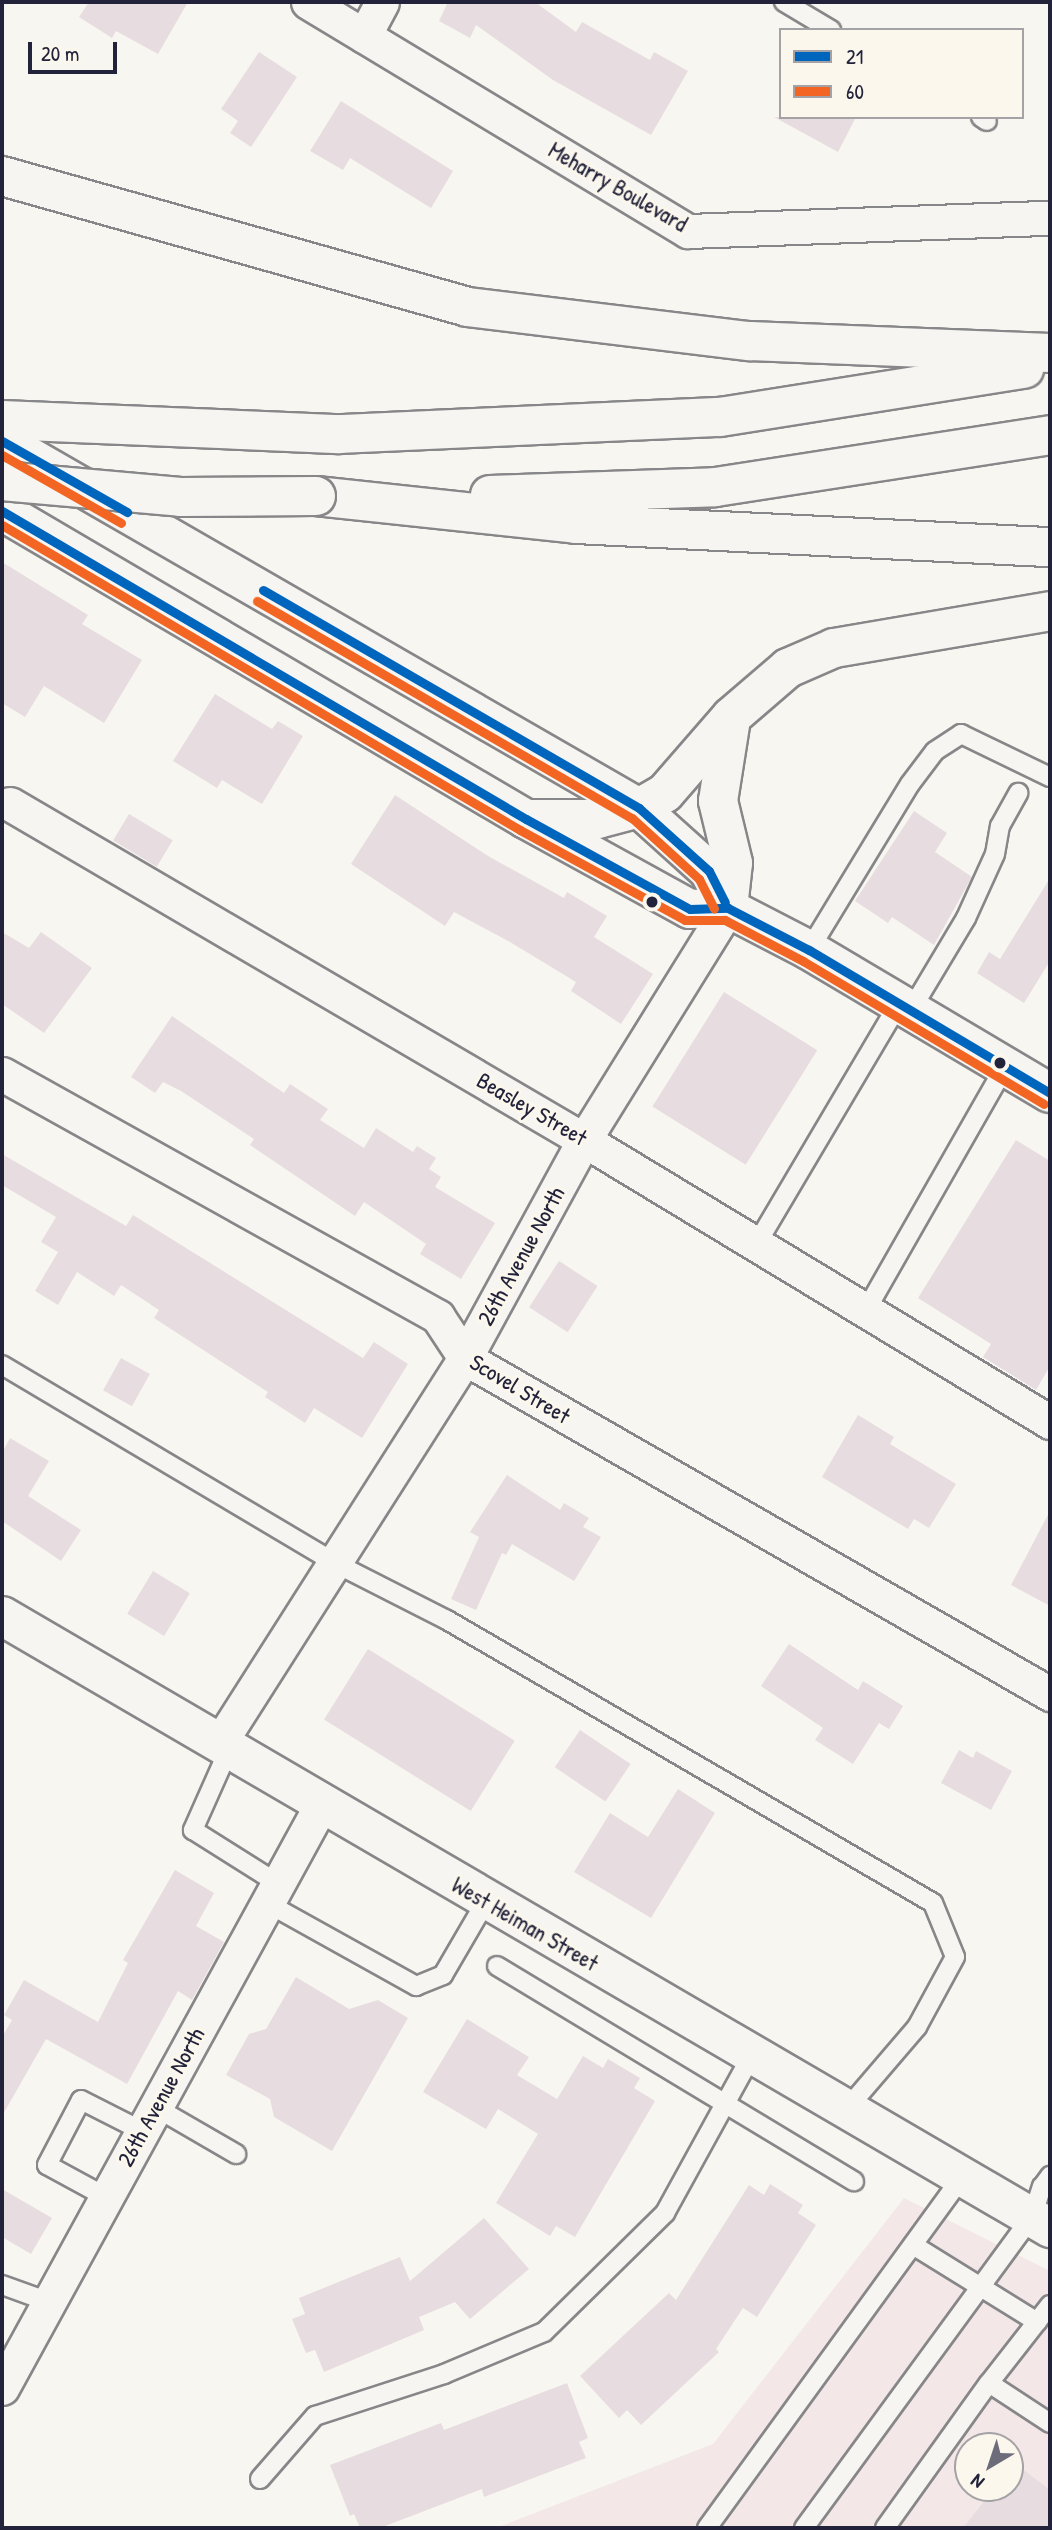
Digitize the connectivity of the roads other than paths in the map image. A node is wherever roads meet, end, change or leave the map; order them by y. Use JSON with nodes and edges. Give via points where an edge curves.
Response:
{"nodes":[{"id":1,"x":307,"y":2,"type":"edge"},
{"id":2,"x":382,"y":2,"type":"edge"},
{"id":3,"x":784,"y":2,"type":"edge"},
{"id":4,"x":828,"y":28,"type":"edge"},
{"id":5,"x":364,"y":36,"type":"junction"},
{"id":6,"x":2,"y":176,"type":"edge"},
{"id":7,"x":1050,"y":218,"type":"edge"},
{"id":8,"x":1050,"y":353,"type":"edge"},
{"id":9,"x":1050,"y":365,"type":"edge"},
{"id":10,"x":2,"y":420,"type":"edge"},
{"id":11,"x":1050,"y":435,"type":"edge"},
{"id":12,"x":2,"y":441,"type":"edge"},
{"id":13,"x":2,"y":481,"type":"edge"},
{"id":14,"x":372,"y":499,"type":"junction"},
{"id":15,"x":2,"y":511,"type":"edge"},
{"id":16,"x":1050,"y":547,"type":"edge"},
{"id":17,"x":1050,"y":611,"type":"edge"},
{"id":18,"x":732,"y":717,"type":"junction"},
{"id":19,"x":1050,"y":777,"type":"edge"},
{"id":20,"x":1018,"y":793,"type":"dead end"},
{"id":21,"x":4,"y":807,"type":"edge"},
{"id":22,"x":639,"y":808,"type":"junction"},
{"id":23,"x":526,"y":819,"type":"junction"},
{"id":24,"x":729,"y":908,"type":"junction"},
{"id":25,"x":808,"y":950,"type":"junction"},
{"id":26,"x":905,"y":1006,"type":"junction"},
{"id":27,"x":1005,"y":1067,"type":"junction"},
{"id":28,"x":2,"y":1074,"type":"edge"},
{"id":29,"x":1050,"y":1093,"type":"edge"},
{"id":30,"x":584,"y":1140,"type":"junction"},
{"id":31,"x":756,"y":1245,"type":"junction"},
{"id":32,"x":865,"y":1312,"type":"junction"},
{"id":33,"x":465,"y":1358,"type":"junction"},
{"id":34,"x":2,"y":1365,"type":"edge"},
{"id":35,"x":1050,"y":1422,"type":"edge"},
{"id":36,"x":335,"y":1563,"type":"junction"},
{"id":37,"x":2,"y":1616,"type":"edge"},
{"id":38,"x":1050,"y":1694,"type":"edge"},
{"id":39,"x":224,"y":1746,"type":"junction"},
{"id":40,"x":321,"y":1805,"type":"junction"},
{"id":41,"x":272,"y":1893,"type":"junction"},
{"id":42,"x":486,"y":1901,"type":"junction"},
{"id":43,"x":497,"y":1966,"type":"dead end"},
{"id":44,"x":752,"y":2056,"type":"junction"},
{"id":45,"x":726,"y":2103,"type":"junction"},
{"id":46,"x":845,"y":2111,"type":"junction"},
{"id":47,"x":149,"y":2119,"type":"junction"},
{"id":48,"x":236,"y":2154,"type":"dead end"},
{"id":49,"x":1050,"y":2176,"type":"edge"},
{"id":50,"x":962,"y":2177,"type":"junction"},
{"id":51,"x":854,"y":2181,"type":"dead end"},
{"id":52,"x":106,"y":2197,"type":"junction"},
{"id":53,"x":1041,"y":2222,"type":"edge"},
{"id":54,"x":913,"y":2245,"type":"junction"},
{"id":55,"x":2,"y":2285,"type":"edge"},
{"id":56,"x":982,"y":2286,"type":"junction"},
{"id":57,"x":49,"y":2302,"type":"junction"},
{"id":58,"x":1050,"y":2305,"type":"edge"},
{"id":59,"x":1037,"y":2322,"type":"junction"},
{"id":60,"x":989,"y":2382,"type":"junction"},
{"id":61,"x":2,"y":2388,"type":"edge"},
{"id":62,"x":1050,"y":2423,"type":"edge"},
{"id":63,"x":260,"y":2479,"type":"dead end"},
{"id":64,"x":707,"y":2528,"type":"edge"},
{"id":65,"x":804,"y":2528,"type":"edge"},
{"id":66,"x":884,"y":2528,"type":"edge"}],
"edges":[{"from":1,"to":5,"type":"street","name":"Meharry Boulevard"},
{"from":2,"to":5,"type":"street"},
{"from":3,"to":4,"type":"lane"},
{"from":5,"to":7,"type":"street","name":"Meharry Boulevard","via":[[688,231]]},
{"from":6,"to":8,"type":"main road","via":[[467,307],[750,341]]},
{"from":9,"to":10,"type":"main road","via":[[720,417],[340,434]]},
{"from":11,"to":14,"type":"main road","via":[[715,487]]},
{"from":12,"to":22,"type":"main road"},
{"from":13,"to":14,"type":"main road","bridge":true,"via":[[180,496]]},
{"from":14,"to":16,"type":"main road","via":[[576,524]]},
{"from":15,"to":23,"type":"main road"},
{"from":17,"to":18,"type":"main road","via":[[834,648],[788,668]]},
{"from":18,"to":22,"type":"main road","via":[[665,793]]},
{"from":18,"to":24,"type":"main road","via":[[718,801],[733,863]]},
{"from":19,"to":25,"type":"lane","via":[[961,734],[935,751],[909,784]]},
{"from":20,"to":26,"type":"lane","via":[[1000,826],[995,854],[966,918]]},
{"from":21,"to":30,"type":"street","name":"Beasley Street"},
{"from":22,"to":23,"type":"main road","via":[[597,819]]},
{"from":22,"to":24,"type":"main road","via":[[709,871]]},
{"from":23,"to":24,"type":"main road","via":[[690,909]]},
{"from":24,"to":25,"type":"main road"},
{"from":24,"to":30,"type":"street","name":"26th Avenue North"},
{"from":25,"to":26,"type":"main road"},
{"from":26,"to":27,"type":"main road"},
{"from":26,"to":31,"type":"lane"},
{"from":27,"to":29,"type":"main road"},
{"from":27,"to":32,"type":"lane"},
{"from":28,"to":33,"type":"street","name":"Scovel Street","via":[[438,1317]]},
{"from":30,"to":31,"type":"street","name":"Beasley Street"},
{"from":30,"to":33,"type":"street","name":"26th Avenue North"},
{"from":31,"to":32,"type":"street","name":"Beasley Street"},
{"from":32,"to":35,"type":"street","name":"Beasley Street"},
{"from":33,"to":36,"type":"street","name":"26th Avenue North"},
{"from":33,"to":38,"type":"street","name":"Scovel Street"},
{"from":34,"to":36,"type":"lane"},
{"from":36,"to":39,"type":"street","name":"26th Avenue North"},
{"from":36,"to":46,"type":"lane","via":[[447,1620],[933,1903],[955,1957],[917,2027]]},
{"from":37,"to":39,"type":"main road","name":"West Heiman Street"},
{"from":39,"to":40,"type":"main road","name":"West Heiman Street"},
{"from":39,"to":41,"type":"lane","via":[[193,1830]]},
{"from":40,"to":41,"type":"street","name":"26th Avenue North"},
{"from":40,"to":42,"type":"main road","name":"West Heiman Street"},
{"from":41,"to":42,"type":"lane","via":[[416,1986],[443,1975]]},
{"from":41,"to":47,"type":"street","name":"26th Avenue North"},
{"from":42,"to":44,"type":"main road","name":"West Heiman Street"},
{"from":43,"to":45,"type":"lane"},
{"from":44,"to":45,"type":"lane"},
{"from":44,"to":46,"type":"main road","name":"West Heiman Street"},
{"from":45,"to":51,"type":"lane"},
{"from":45,"to":63,"type":"lane","via":[[665,2213],[544,2332],[444,2374],[315,2416]]},
{"from":46,"to":50,"type":"main road","name":"West Heiman Street"},
{"from":47,"to":48,"type":"lane"},
{"from":47,"to":52,"type":"street","name":"26th Avenue North"},
{"from":47,"to":52,"type":"lane","via":[[81,2100],[47,2165]]},
{"from":49,"to":53,"type":"lane"},
{"from":50,"to":53,"type":"main road","name":"West Heiman Street"},
{"from":50,"to":54,"type":"lane"},
{"from":52,"to":57,"type":"street","name":"26th Avenue North"},
{"from":53,"to":56,"type":"lane"},
{"from":54,"to":56,"type":"lane"},
{"from":54,"to":64,"type":"lane"},
{"from":55,"to":57,"type":"lane"},
{"from":56,"to":59,"type":"lane"},
{"from":56,"to":65,"type":"lane"},
{"from":57,"to":61,"type":"street","name":"26th Avenue North"},
{"from":58,"to":59,"type":"lane"},
{"from":59,"to":60,"type":"lane"},
{"from":60,"to":62,"type":"lane"},
{"from":60,"to":66,"type":"lane"}]}
